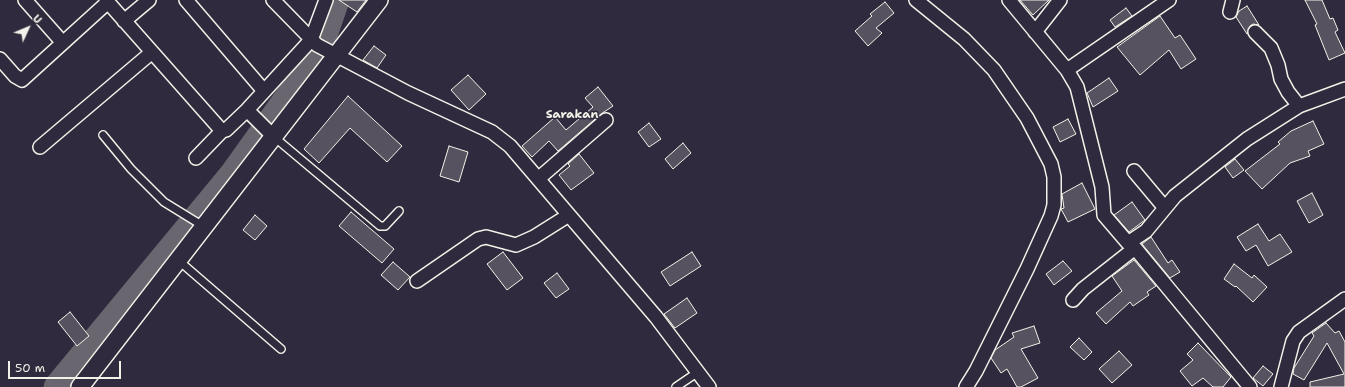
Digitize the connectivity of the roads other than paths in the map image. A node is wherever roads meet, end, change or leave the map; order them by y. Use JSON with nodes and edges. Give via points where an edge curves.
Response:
{"nodes":[{"id":1,"x":26,"y":0,"type":"edge"},
{"id":2,"x":149,"y":0,"type":"edge"},
{"id":3,"x":186,"y":0,"type":"edge"},
{"id":4,"x":273,"y":0,"type":"edge"},
{"id":5,"x":326,"y":0,"type":"edge"},
{"id":6,"x":379,"y":0,"type":"edge"},
{"id":7,"x":916,"y":0,"type":"edge"},
{"id":8,"x":1009,"y":0,"type":"edge"},
{"id":9,"x":1060,"y":0,"type":"edge"},
{"id":10,"x":1169,"y":0,"type":"edge"},
{"id":11,"x":107,"y":1,"type":"edge"},
{"id":12,"x":124,"y":21,"type":"junction"},
{"id":13,"x":1035,"y":32,"type":"junction"},
{"id":14,"x":1255,"y":32,"type":"dead end"},
{"id":15,"x":63,"y":43,"type":"junction"},
{"id":16,"x":314,"y":43,"type":"junction"},
{"id":17,"x":151,"y":53,"type":"junction"},
{"id":18,"x":333,"y":54,"type":"junction"},
{"id":19,"x":0,"y":59,"type":"edge"},
{"id":20,"x":1067,"y":70,"type":"junction"},
{"id":21,"x":1345,"y":89,"type":"edge"},
{"id":22,"x":264,"y":91,"type":"junction"},
{"id":23,"x":1300,"y":106,"type":"junction"},
{"id":24,"x":249,"y":113,"type":"junction"},
{"id":25,"x":606,"y":120,"type":"dead end"},
{"id":26,"x":222,"y":131,"type":"junction"},
{"id":27,"x":103,"y":134,"type":"dead end"},
{"id":28,"x":270,"y":134,"type":"junction"},
{"id":29,"x":40,"y":147,"type":"dead end"},
{"id":30,"x":196,"y":158,"type":"dead end"},
{"id":31,"x":1134,"y":171,"type":"dead end"},
{"id":32,"x":538,"y":179,"type":"junction"},
{"id":33,"x":1165,"y":208,"type":"junction"},
{"id":34,"x":399,"y":210,"type":"dead end"},
{"id":35,"x":569,"y":215,"type":"junction"},
{"id":36,"x":203,"y":226,"type":"junction"},
{"id":37,"x":1132,"y":245,"type":"junction"},
{"id":38,"x":178,"y":260,"type":"junction"},
{"id":39,"x":417,"y":281,"type":"dead end"},
{"id":40,"x":1345,"y":299,"type":"edge"},
{"id":41,"x":1073,"y":300,"type":"dead end"},
{"id":42,"x":282,"y":349,"type":"dead end"},
{"id":43,"x":698,"y":372,"type":"junction"},
{"id":44,"x":80,"y":387,"type":"edge"},
{"id":45,"x":676,"y":387,"type":"edge"},
{"id":46,"x":709,"y":387,"type":"edge"},
{"id":47,"x":966,"y":387,"type":"edge"},
{"id":48,"x":1250,"y":387,"type":"edge"},
{"id":49,"x":1281,"y":387,"type":"edge"}],
"edges":[{"from":1,"to":15,"type":"street"},
{"from":2,"to":12,"type":"street"},
{"from":3,"to":22,"type":"street"},
{"from":4,"to":16,"type":"street"},
{"from":5,"to":16,"type":"street"},
{"from":6,"to":18,"type":"street"},
{"from":7,"to":47,"type":"street","via":[[964,39],[994,70],[1027,118],[1051,164],[1054,177],[1054,205],[1051,216],[1027,269]]},
{"from":8,"to":13,"type":"street"},
{"from":9,"to":13,"type":"street"},
{"from":10,"to":20,"type":"street"},
{"from":11,"to":12,"type":"street"},
{"from":11,"to":15,"type":"street"},
{"from":12,"to":17,"type":"street"},
{"from":13,"to":20,"type":"street"},
{"from":14,"to":23,"type":"street","via":[[1271,48],[1281,79]]},
{"from":15,"to":19,"type":"street","via":[[22,80]]},
{"from":16,"to":18,"type":"street"},
{"from":16,"to":22,"type":"street"},
{"from":17,"to":26,"type":"street"},
{"from":17,"to":29,"type":"street"},
{"from":18,"to":28,"type":"street"},
{"from":18,"to":32,"type":"street","via":[[492,132],[510,146]]},
{"from":20,"to":37,"type":"street","via":[[1077,87],[1082,106],[1102,187],[1104,215]]},
{"from":21,"to":23,"type":"street"},
{"from":22,"to":24,"type":"street"},
{"from":23,"to":33,"type":"street","via":[[1248,138],[1175,196]]},
{"from":24,"to":26,"type":"street"},
{"from":24,"to":28,"type":"street"},
{"from":25,"to":32,"type":"street"},
{"from":26,"to":30,"type":"street"},
{"from":27,"to":36,"type":"lane","via":[[131,170],[164,202]]},
{"from":28,"to":34,"type":"lane","via":[[380,226],[385,226]]},
{"from":28,"to":36,"type":"street"},
{"from":31,"to":33,"type":"street"},
{"from":32,"to":35,"type":"street"},
{"from":33,"to":37,"type":"street"},
{"from":35,"to":39,"type":"street","via":[[516,245],[486,237],[478,239]]},
{"from":35,"to":43,"type":"street","via":[[651,311]]},
{"from":36,"to":38,"type":"street"},
{"from":37,"to":41,"type":"street"},
{"from":37,"to":48,"type":"street"},
{"from":38,"to":42,"type":"lane"},
{"from":38,"to":44,"type":"street"},
{"from":40,"to":49,"type":"street","via":[[1299,332],[1293,341]]},
{"from":43,"to":45,"type":"lane"},
{"from":43,"to":46,"type":"street"}]}
